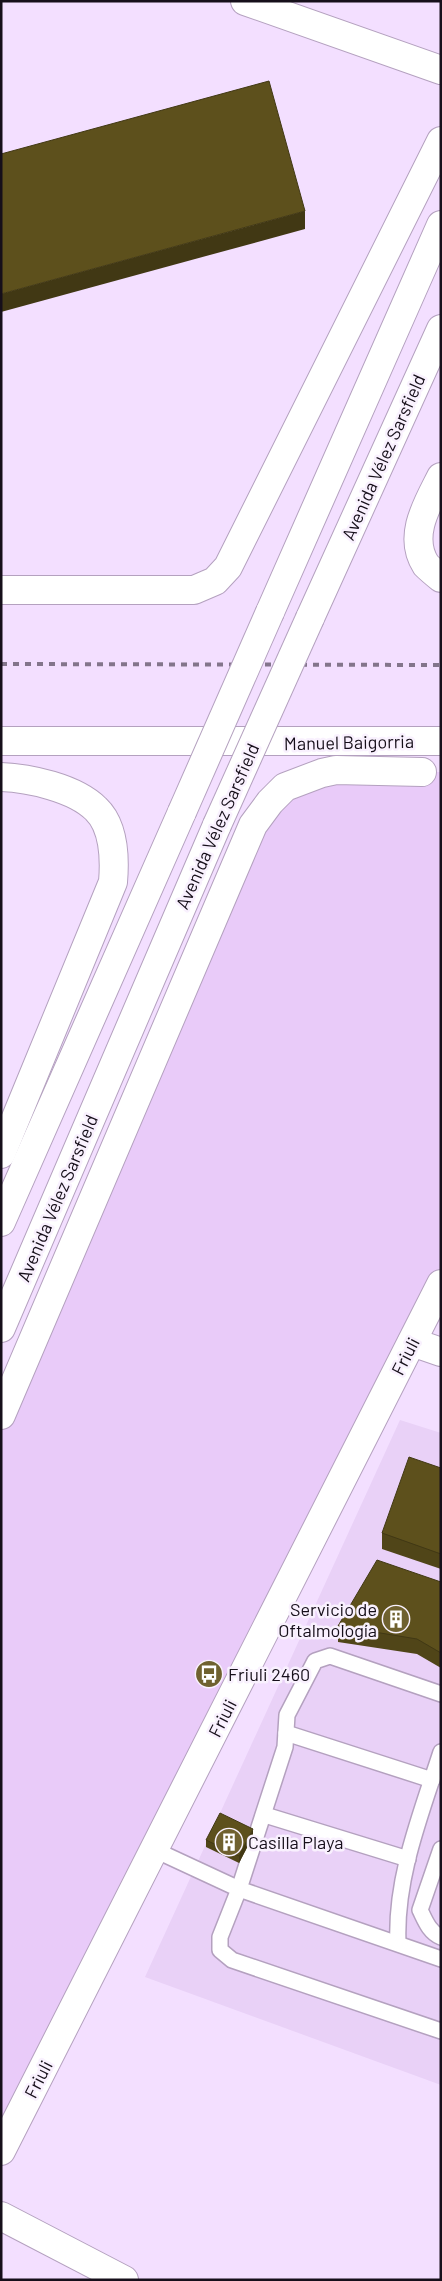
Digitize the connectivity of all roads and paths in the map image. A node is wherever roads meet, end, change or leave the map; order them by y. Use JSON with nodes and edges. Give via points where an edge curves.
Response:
{"nodes":[{"id":1,"x":245,"y":1,"type":"edge"},
{"id":2,"x":441,"y":70,"type":"edge"},
{"id":3,"x":441,"y":141,"type":"edge"},
{"id":4,"x":441,"y":225,"type":"edge"},
{"id":5,"x":441,"y":328,"type":"edge"},
{"id":6,"x":441,"y":477,"type":"edge"},
{"id":7,"x":441,"y":578,"type":"edge"},
{"id":8,"x":1,"y":590,"type":"edge"},
{"id":9,"x":1,"y":741,"type":"edge"},
{"id":10,"x":441,"y":741,"type":"edge"},
{"id":11,"x":275,"y":742,"type":"junction"},
{"id":12,"x":431,"y":772,"type":"edge"},
{"id":13,"x":1,"y":777,"type":"edge"},
{"id":14,"x":1,"y":1154,"type":"edge"},
{"id":15,"x":1,"y":1222,"type":"edge"},
{"id":16,"x":441,"y":1284,"type":"edge"},
{"id":17,"x":1,"y":1328,"type":"edge"},
{"id":18,"x":412,"y":1342,"type":"junction"},
{"id":19,"x":441,"y":1352,"type":"edge"},
{"id":20,"x":1,"y":1415,"type":"edge"},
{"id":21,"x":441,"y":1694,"type":"edge"},
{"id":22,"x":286,"y":1733,"type":"junction"},
{"id":23,"x":441,"y":1752,"type":"edge"},
{"id":24,"x":432,"y":1780,"type":"junction"},
{"id":25,"x":265,"y":1815,"type":"junction"},
{"id":26,"x":441,"y":1849,"type":"edge"},
{"id":27,"x":155,"y":1850,"type":"junction"},
{"id":28,"x":408,"y":1859,"type":"junction"},
{"id":29,"x":239,"y":1889,"type":"junction"},
{"id":30,"x":441,"y":1937,"type":"edge"},
{"id":31,"x":398,"y":1943,"type":"junction"},
{"id":32,"x":441,"y":1959,"type":"edge"},
{"id":33,"x":441,"y":2031,"type":"edge"},
{"id":34,"x":1,"y":2151,"type":"edge"},
{"id":35,"x":1,"y":2216,"type":"edge"},
{"id":36,"x":124,"y":2280,"type":"edge"}],
"edges":[{"from":1,"to":2,"type":"main road"},
{"from":3,"to":8,"type":"main road","via":[[228,567],[216,581],[194,590]]},
{"from":4,"to":15,"type":"main road","bridge":true},
{"from":5,"to":17,"type":"main road","name":"Avenida Vélez Sarsfield","bridge":true,"via":[[217,825]]},
{"from":6,"to":7,"type":"main road","via":[[418,530],[420,550],[426,565]]},
{"from":9,"to":11,"type":"main road"},
{"from":10,"to":11,"type":"main road","name":"Manuel Baigorria"},
{"from":11,"to":12,"type":"main road","name":"Manuel Baigorria","via":[[345,762]]},
{"from":12,"to":20,"type":"main road","via":[[336,770],[322,773],[285,786],[254,825]]},
{"from":13,"to":14,"type":"main road","via":[[42,783],[77,796],[96,809],[105,822],[114,860],[113,882]]},
{"from":16,"to":18,"type":"main road","name":"Friuli"},
{"from":18,"to":19,"type":"main road"},
{"from":18,"to":27,"type":"main road","name":"Friuli"},
{"from":21,"to":22,"type":"lane","via":[[330,1656],[315,1660],[306,1674],[287,1715]]},
{"from":22,"to":24,"type":"lane"},
{"from":22,"to":25,"type":"lane","via":[[285,1747]]},
{"from":23,"to":24,"type":"lane"},
{"from":24,"to":28,"type":"lane"},
{"from":25,"to":28,"type":"lane"},
{"from":25,"to":29,"type":"lane"},
{"from":26,"to":30,"type":"lane","via":[[420,1910],[428,1925]]},
{"from":27,"to":29,"type":"lane"},
{"from":27,"to":34,"type":"main road","name":"Friuli"},
{"from":28,"to":31,"type":"lane","via":[[397,1920]]},
{"from":29,"to":31,"type":"lane"},
{"from":29,"to":33,"type":"lane","via":[[220,1937],[220,1950],[232,1960]]},
{"from":31,"to":32,"type":"lane"},
{"from":35,"to":36,"type":"main road"}]}
